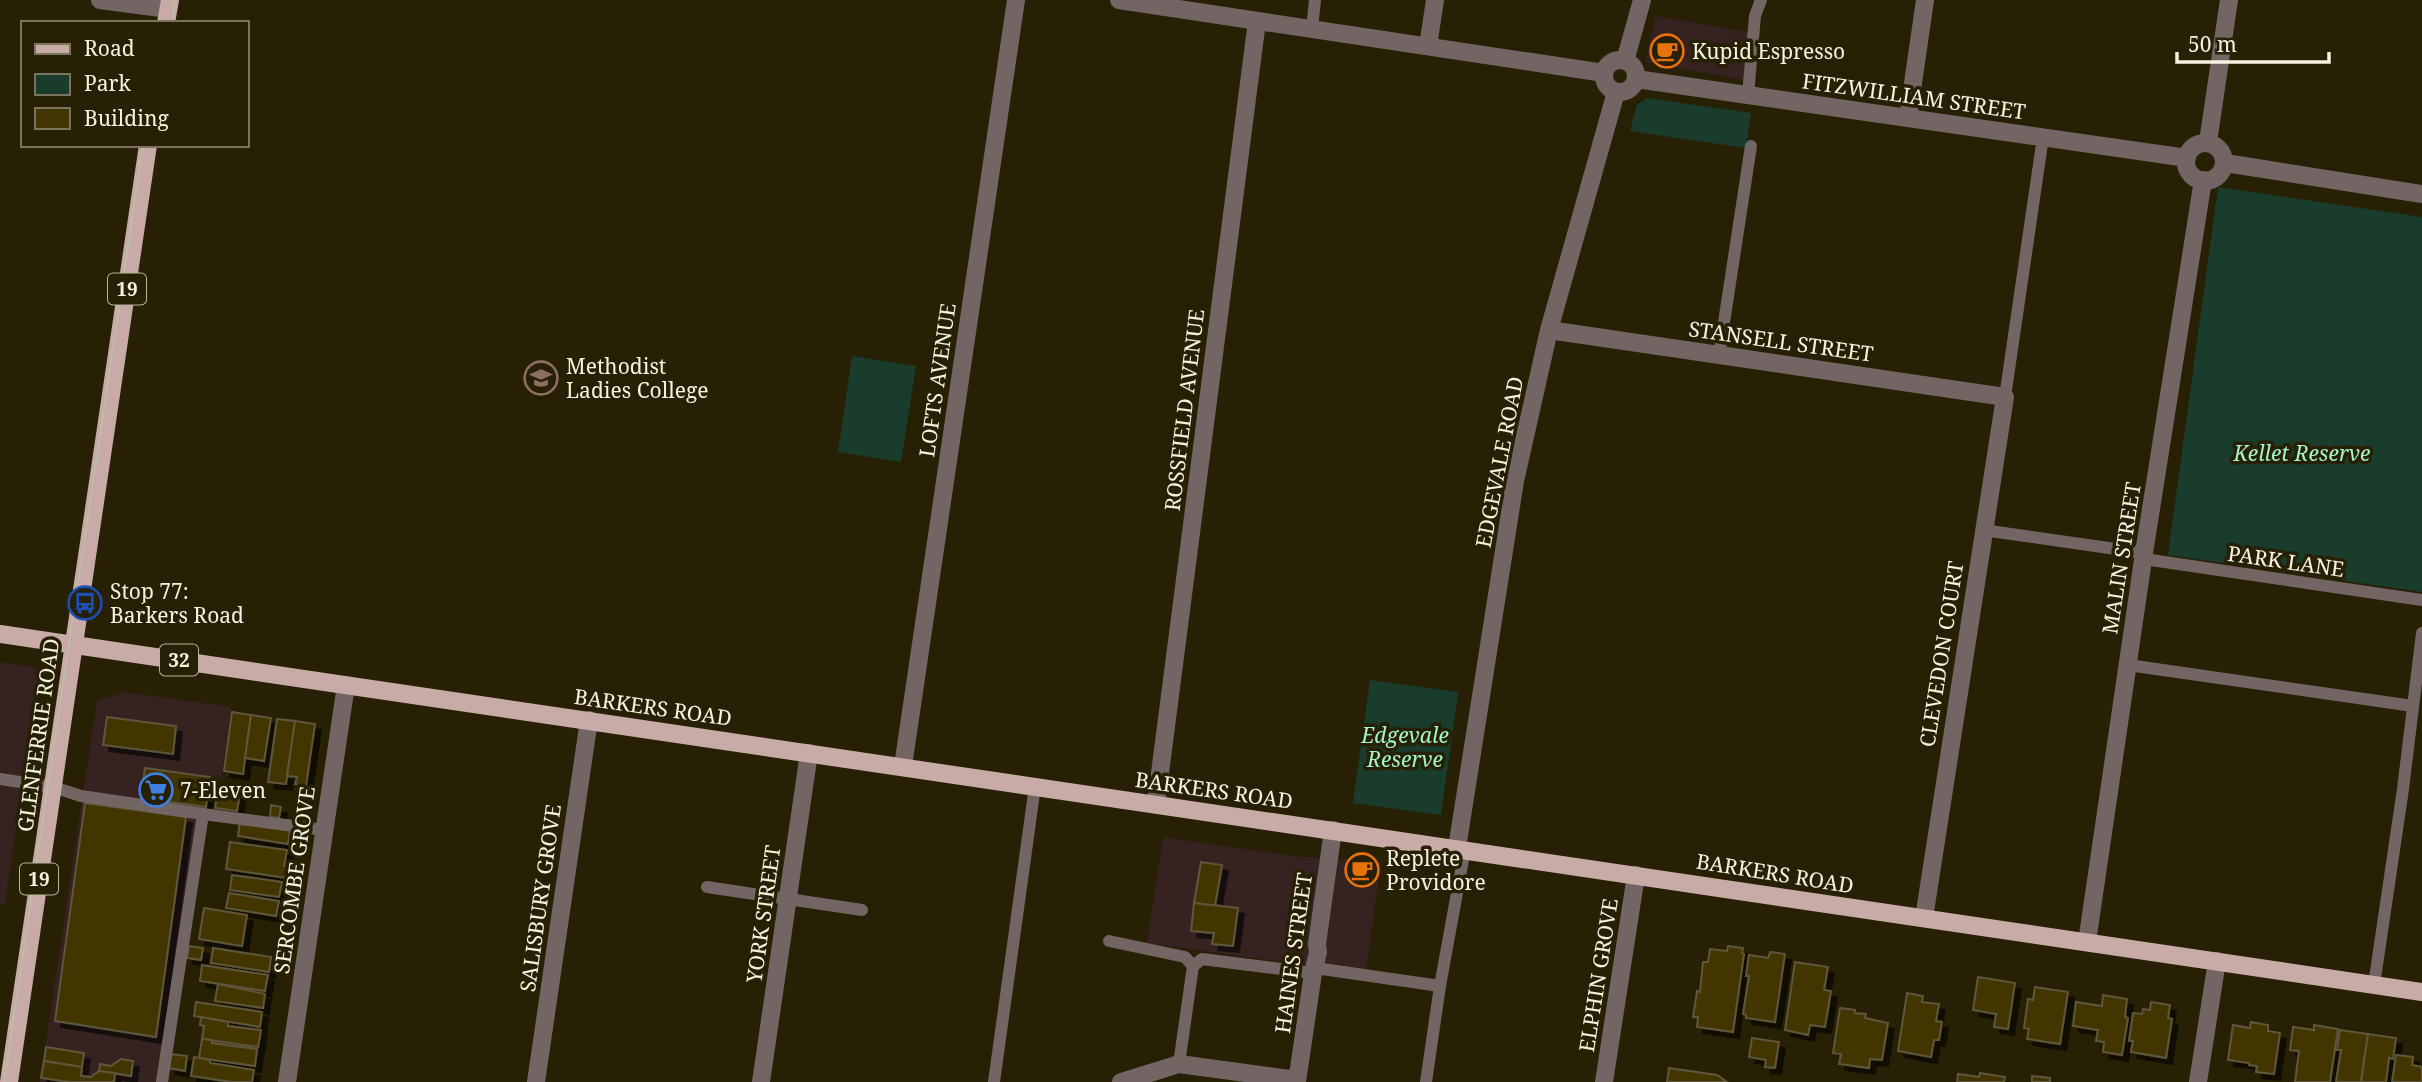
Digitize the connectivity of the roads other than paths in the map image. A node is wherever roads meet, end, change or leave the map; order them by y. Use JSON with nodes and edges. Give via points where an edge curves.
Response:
{"nodes":[{"id":1,"x":100,"y":0,"type":"edge"},
{"id":2,"x":1016,"y":0,"type":"edge"},
{"id":3,"x":1119,"y":0,"type":"edge"},
{"id":4,"x":1315,"y":0,"type":"edge"},
{"id":5,"x":1435,"y":0,"type":"edge"},
{"id":6,"x":1642,"y":0,"type":"edge"},
{"id":7,"x":1761,"y":0,"type":"edge"},
{"id":8,"x":1925,"y":0,"type":"edge"},
{"id":9,"x":2230,"y":0,"type":"edge"},
{"id":10,"x":1189,"y":5,"type":"edge"},
{"id":11,"x":168,"y":11,"type":"edge"},
{"id":12,"x":1257,"y":21,"type":"junction"},
{"id":13,"x":1312,"y":29,"type":"junction"},
{"id":14,"x":1428,"y":46,"type":"junction"},
{"id":15,"x":1625,"y":61,"type":"junction"},
{"id":16,"x":1604,"y":73,"type":"junction"},
{"id":17,"x":1636,"y":79,"type":"junction"},
{"id":18,"x":1616,"y":92,"type":"junction"},
{"id":19,"x":1748,"y":95,"type":"junction"},
{"id":20,"x":1908,"y":118,"type":"junction"},
{"id":21,"x":2043,"y":137,"type":"junction"},
{"id":22,"x":2208,"y":142,"type":"junction"},
{"id":23,"x":1751,"y":146,"type":"dead end"},
{"id":24,"x":148,"y":147,"type":"edge"},
{"id":25,"x":2187,"y":158,"type":"junction"},
{"id":26,"x":2225,"y":163,"type":"junction"},
{"id":27,"x":2203,"y":180,"type":"junction"},
{"id":28,"x":2422,"y":194,"type":"edge"},
{"id":29,"x":1549,"y":330,"type":"junction"},
{"id":30,"x":1720,"y":355,"type":"junction"},
{"id":31,"x":2006,"y":397,"type":"junction"},
{"id":32,"x":1983,"y":530,"type":"junction"},
{"id":33,"x":2144,"y":556,"type":"junction"},
{"id":34,"x":2422,"y":600,"type":"edge"},
{"id":35,"x":2422,"y":633,"type":"edge"},
{"id":36,"x":0,"y":634,"type":"edge"},
{"id":37,"x":74,"y":645,"type":"junction"},
{"id":38,"x":2128,"y":665,"type":"junction"},
{"id":39,"x":345,"y":685,"type":"junction"},
{"id":40,"x":2413,"y":706,"type":"junction"},
{"id":41,"x":589,"y":720,"type":"junction"},
{"id":42,"x":809,"y":753,"type":"junction"},
{"id":43,"x":903,"y":766,"type":"junction"},
{"id":44,"x":0,"y":779,"type":"edge"},
{"id":45,"x":1035,"y":786,"type":"junction"},
{"id":46,"x":53,"y":787,"type":"junction"},
{"id":47,"x":1156,"y":804,"type":"junction"},
{"id":48,"x":203,"y":814,"type":"junction"},
{"id":49,"x":324,"y":830,"type":"junction"},
{"id":50,"x":1334,"y":830,"type":"junction"},
{"id":51,"x":1461,"y":849,"type":"junction"},
{"id":52,"x":1636,"y":875,"type":"junction"},
{"id":53,"x":707,"y":887,"type":"dead end"},
{"id":54,"x":788,"y":899,"type":"junction"},
{"id":55,"x":862,"y":910,"type":"dead end"},
{"id":56,"x":1924,"y":918,"type":"junction"},
{"id":57,"x":1109,"y":941,"type":"dead end"},
{"id":58,"x":2087,"y":942,"type":"junction"},
{"id":59,"x":2217,"y":961,"type":"junction"},
{"id":60,"x":1193,"y":966,"type":"junction"},
{"id":61,"x":1314,"y":970,"type":"junction"},
{"id":62,"x":2374,"y":985,"type":"junction"},
{"id":63,"x":1440,"y":986,"type":"junction"},
{"id":64,"x":2422,"y":992,"type":"edge"},
{"id":65,"x":1179,"y":1064,"type":"junction"},
{"id":66,"x":1297,"y":1081,"type":"edge"},
{"id":67,"x":9,"y":1082,"type":"edge"},
{"id":68,"x":162,"y":1082,"type":"edge"},
{"id":69,"x":288,"y":1082,"type":"edge"},
{"id":70,"x":536,"y":1082,"type":"edge"},
{"id":71,"x":761,"y":1082,"type":"edge"},
{"id":72,"x":994,"y":1082,"type":"edge"},
{"id":73,"x":1121,"y":1082,"type":"edge"},
{"id":74,"x":1426,"y":1082,"type":"edge"},
{"id":75,"x":1604,"y":1082,"type":"edge"},
{"id":76,"x":2198,"y":1082,"type":"edge"}],
"edges":[{"from":1,"to":11,"type":"street"},
{"from":2,"to":43,"type":"street","name":"LOFTS AVENUE"},
{"from":3,"to":10,"type":"street"},
{"from":4,"to":13,"type":"lane"},
{"from":5,"to":14,"type":"street"},
{"from":6,"to":15,"type":"street"},
{"from":7,"to":19,"type":"lane","via":[[1755,16]]},
{"from":8,"to":20,"type":"street"},
{"from":9,"to":22,"type":"street"},
{"from":10,"to":12,"type":"street"},
{"from":12,"to":13,"type":"street"},
{"from":12,"to":47,"type":"street","name":"ROSSFIELD AVENUE"},
{"from":13,"to":14,"type":"street"},
{"from":14,"to":16,"type":"street"},
{"from":15,"to":16,"type":"street","via":[[1610,64]]},
{"from":15,"to":17,"type":"street","via":[[1634,68]]},
{"from":16,"to":18,"type":"street","via":[[1607,86]]},
{"from":17,"to":18,"type":"street","via":[[1631,88]]},
{"from":17,"to":19,"type":"street","name":"FITZWILLIAM STREET"},
{"from":18,"to":29,"type":"street","name":"EDGEVALE ROAD"},
{"from":19,"to":20,"type":"street","name":"FITZWILLIAM STREET"},
{"from":20,"to":21,"type":"street","name":"FITZWILLIAM STREET"},
{"from":21,"to":25,"type":"street","name":"FITZWILLIAM STREET"},
{"from":21,"to":31,"type":"lane"},
{"from":22,"to":25,"type":"street","via":[[2193,146]]},
{"from":22,"to":26,"type":"street","via":[[2220,148]]},
{"from":23,"to":30,"type":"lane"},
{"from":24,"to":37,"type":"main road","name":"GLENFERRIE ROAD","number":"19"},
{"from":25,"to":27,"type":"street","via":[[2191,174]]},
{"from":26,"to":27,"type":"street","via":[[2214,179]]},
{"from":26,"to":28,"type":"street"},
{"from":27,"to":33,"type":"street","name":"MALIN STREET"},
{"from":29,"to":30,"type":"street","name":"STANSELL STREET"},
{"from":29,"to":51,"type":"street","name":"EDGEVALE ROAD","via":[[1515,481]]},
{"from":30,"to":31,"type":"street","name":"STANSELL STREET"},
{"from":31,"to":32,"type":"street","name":"CLEVEDON COURT"},
{"from":32,"to":33,"type":"lane","name":"PARK LANE"},
{"from":32,"to":56,"type":"street","name":"CLEVEDON COURT"},
{"from":33,"to":34,"type":"lane","name":"PARK LANE"},
{"from":33,"to":38,"type":"street","name":"MALIN STREET"},
{"from":35,"to":40,"type":"lane"},
{"from":36,"to":37,"type":"main road","name":"BARKERS ROAD","number":"32"},
{"from":37,"to":39,"type":"main road","name":"BARKERS ROAD","number":"32"},
{"from":37,"to":46,"type":"main road","name":"GLENFERRIE ROAD","number":"19"},
{"from":38,"to":40,"type":"lane"},
{"from":38,"to":58,"type":"street","name":"MALIN STREET"},
{"from":39,"to":41,"type":"main road","name":"BARKERS ROAD","number":"32"},
{"from":39,"to":49,"type":"street","name":"SERCOMBE GROVE"},
{"from":40,"to":62,"type":"lane"},
{"from":41,"to":42,"type":"main road","name":"BARKERS ROAD","number":"32"},
{"from":41,"to":70,"type":"street","name":"SALISBURY GROVE"},
{"from":42,"to":43,"type":"main road","name":"BARKERS ROAD","number":"32"},
{"from":42,"to":54,"type":"street","name":"YORK STREET"},
{"from":43,"to":45,"type":"main road","name":"BARKERS ROAD","number":"32"},
{"from":44,"to":46,"type":"lane"},
{"from":45,"to":47,"type":"main road","name":"BARKERS ROAD","number":"32"},
{"from":45,"to":72,"type":"lane"},
{"from":46,"to":48,"type":"lane","via":[[81,796]]},
{"from":46,"to":67,"type":"main road","name":"GLENFERRIE ROAD","number":"19"},
{"from":47,"to":50,"type":"main road","name":"BARKERS ROAD","number":"32"},
{"from":48,"to":49,"type":"lane"},
{"from":48,"to":68,"type":"lane"},
{"from":49,"to":69,"type":"street","name":"SERCOMBE GROVE"},
{"from":50,"to":51,"type":"main road","name":"BARKERS ROAD","number":"32"},
{"from":50,"to":61,"type":"street","name":"HAINES STREET"},
{"from":51,"to":52,"type":"main road","name":"BARKERS ROAD","number":"32"},
{"from":51,"to":63,"type":"lane"},
{"from":52,"to":56,"type":"main road","name":"BARKERS ROAD","number":"32"},
{"from":52,"to":75,"type":"street","name":"ELPHIN GROVE"},
{"from":53,"to":54,"type":"lane"},
{"from":54,"to":55,"type":"lane"},
{"from":54,"to":71,"type":"street","name":"YORK STREET"},
{"from":56,"to":58,"type":"main road","name":"BARKERS ROAD","number":"32"},
{"from":57,"to":60,"type":"lane","via":[[1185,957]]},
{"from":58,"to":59,"type":"main road","name":"BARKERS ROAD","number":"32"},
{"from":59,"to":62,"type":"main road","name":"BARKERS ROAD","number":"32"},
{"from":59,"to":76,"type":"street"},
{"from":60,"to":61,"type":"lane","via":[[1202,959]]},
{"from":60,"to":65,"type":"lane"},
{"from":61,"to":63,"type":"lane"},
{"from":61,"to":66,"type":"street","name":"HAINES STREET"},
{"from":62,"to":64,"type":"main road","name":"BARKERS ROAD","number":"32"},
{"from":63,"to":74,"type":"lane"},
{"from":65,"to":66,"type":"street"},
{"from":65,"to":73,"type":"street"}]}
